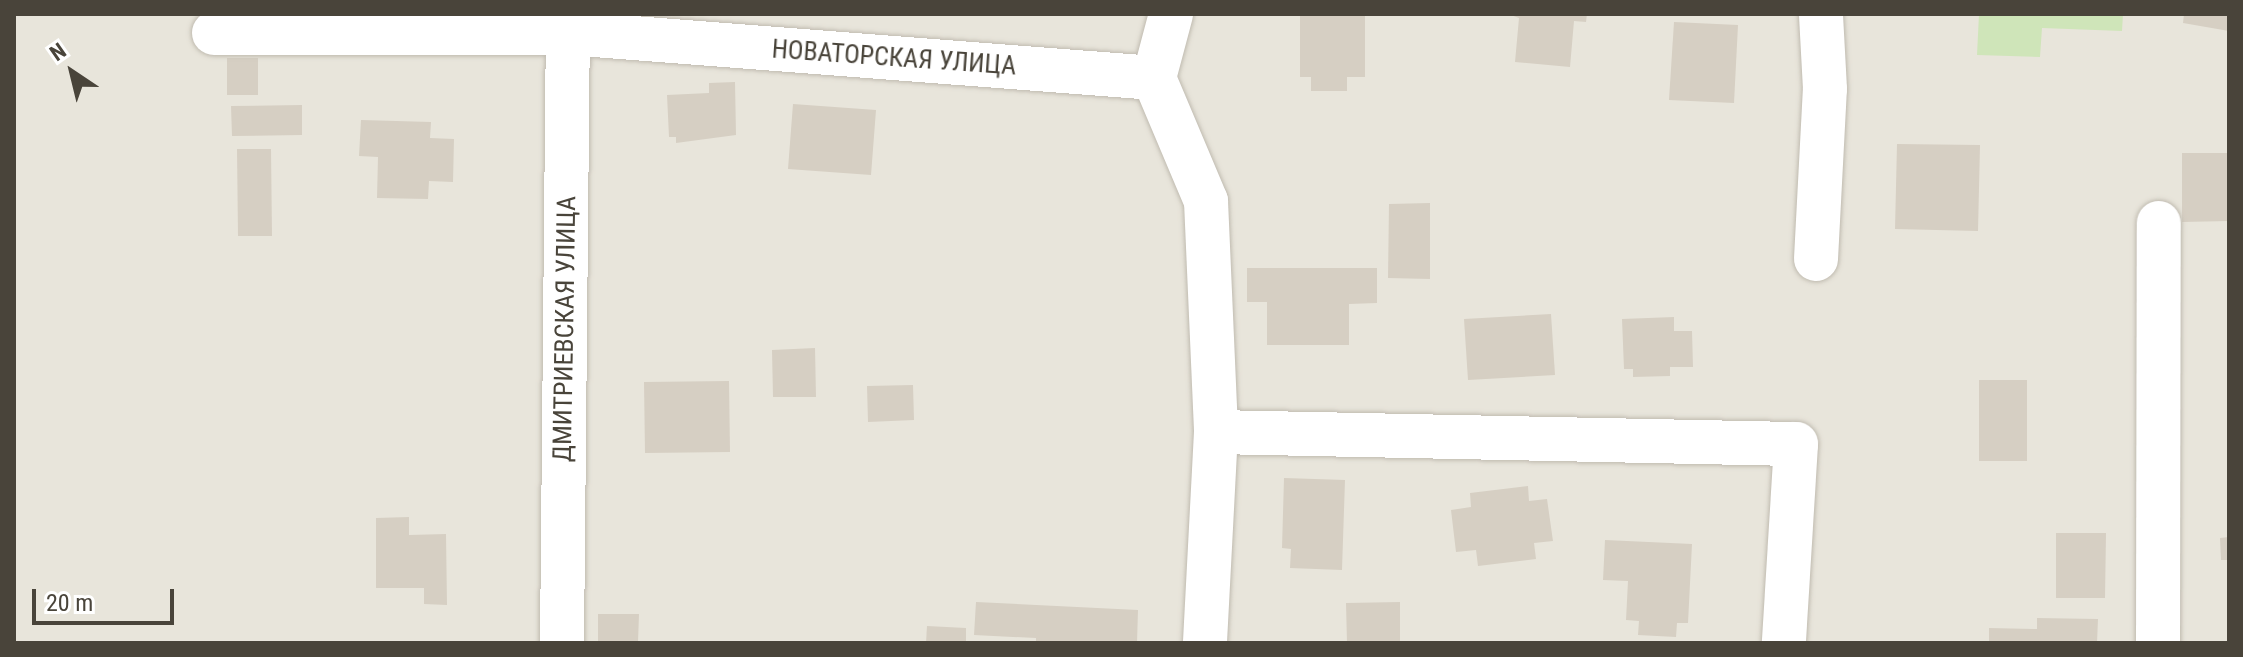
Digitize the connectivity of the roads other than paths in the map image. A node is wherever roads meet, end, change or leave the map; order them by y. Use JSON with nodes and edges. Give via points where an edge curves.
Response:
{"nodes":[{"id":1,"x":1171,"y":14,"type":"edge"},
{"id":2,"x":1821,"y":14,"type":"edge"},
{"id":3,"x":568,"y":24,"type":"edge"},
{"id":4,"x":214,"y":33,"type":"dead end"},
{"id":5,"x":1154,"y":78,"type":"junction"},
{"id":6,"x":2159,"y":223,"type":"dead end"},
{"id":7,"x":1816,"y":259,"type":"dead end"},
{"id":8,"x":1216,"y":432,"type":"junction"},
{"id":9,"x":562,"y":643,"type":"edge"},
{"id":10,"x":1205,"y":643,"type":"edge"},
{"id":11,"x":1784,"y":643,"type":"edge"},
{"id":12,"x":2158,"y":643,"type":"edge"}],
"edges":[{"from":1,"to":5,"type":"street"},
{"from":2,"to":7,"type":"street","via":[[1825,89]]},
{"from":3,"to":4,"type":"street","name":"НОВАТОРСКАЯ УЛИЦА"},
{"from":3,"to":5,"type":"street","name":"НОВАТОРСКАЯ УЛИЦА"},
{"from":3,"to":9,"type":"street","name":"ДМИТРИЕВСКАЯ УЛИЦА"},
{"from":5,"to":8,"type":"street","via":[[1206,201]]},
{"from":6,"to":12,"type":"street"},
{"from":8,"to":10,"type":"street"},
{"from":8,"to":11,"type":"street","via":[[1796,444]]}]}
